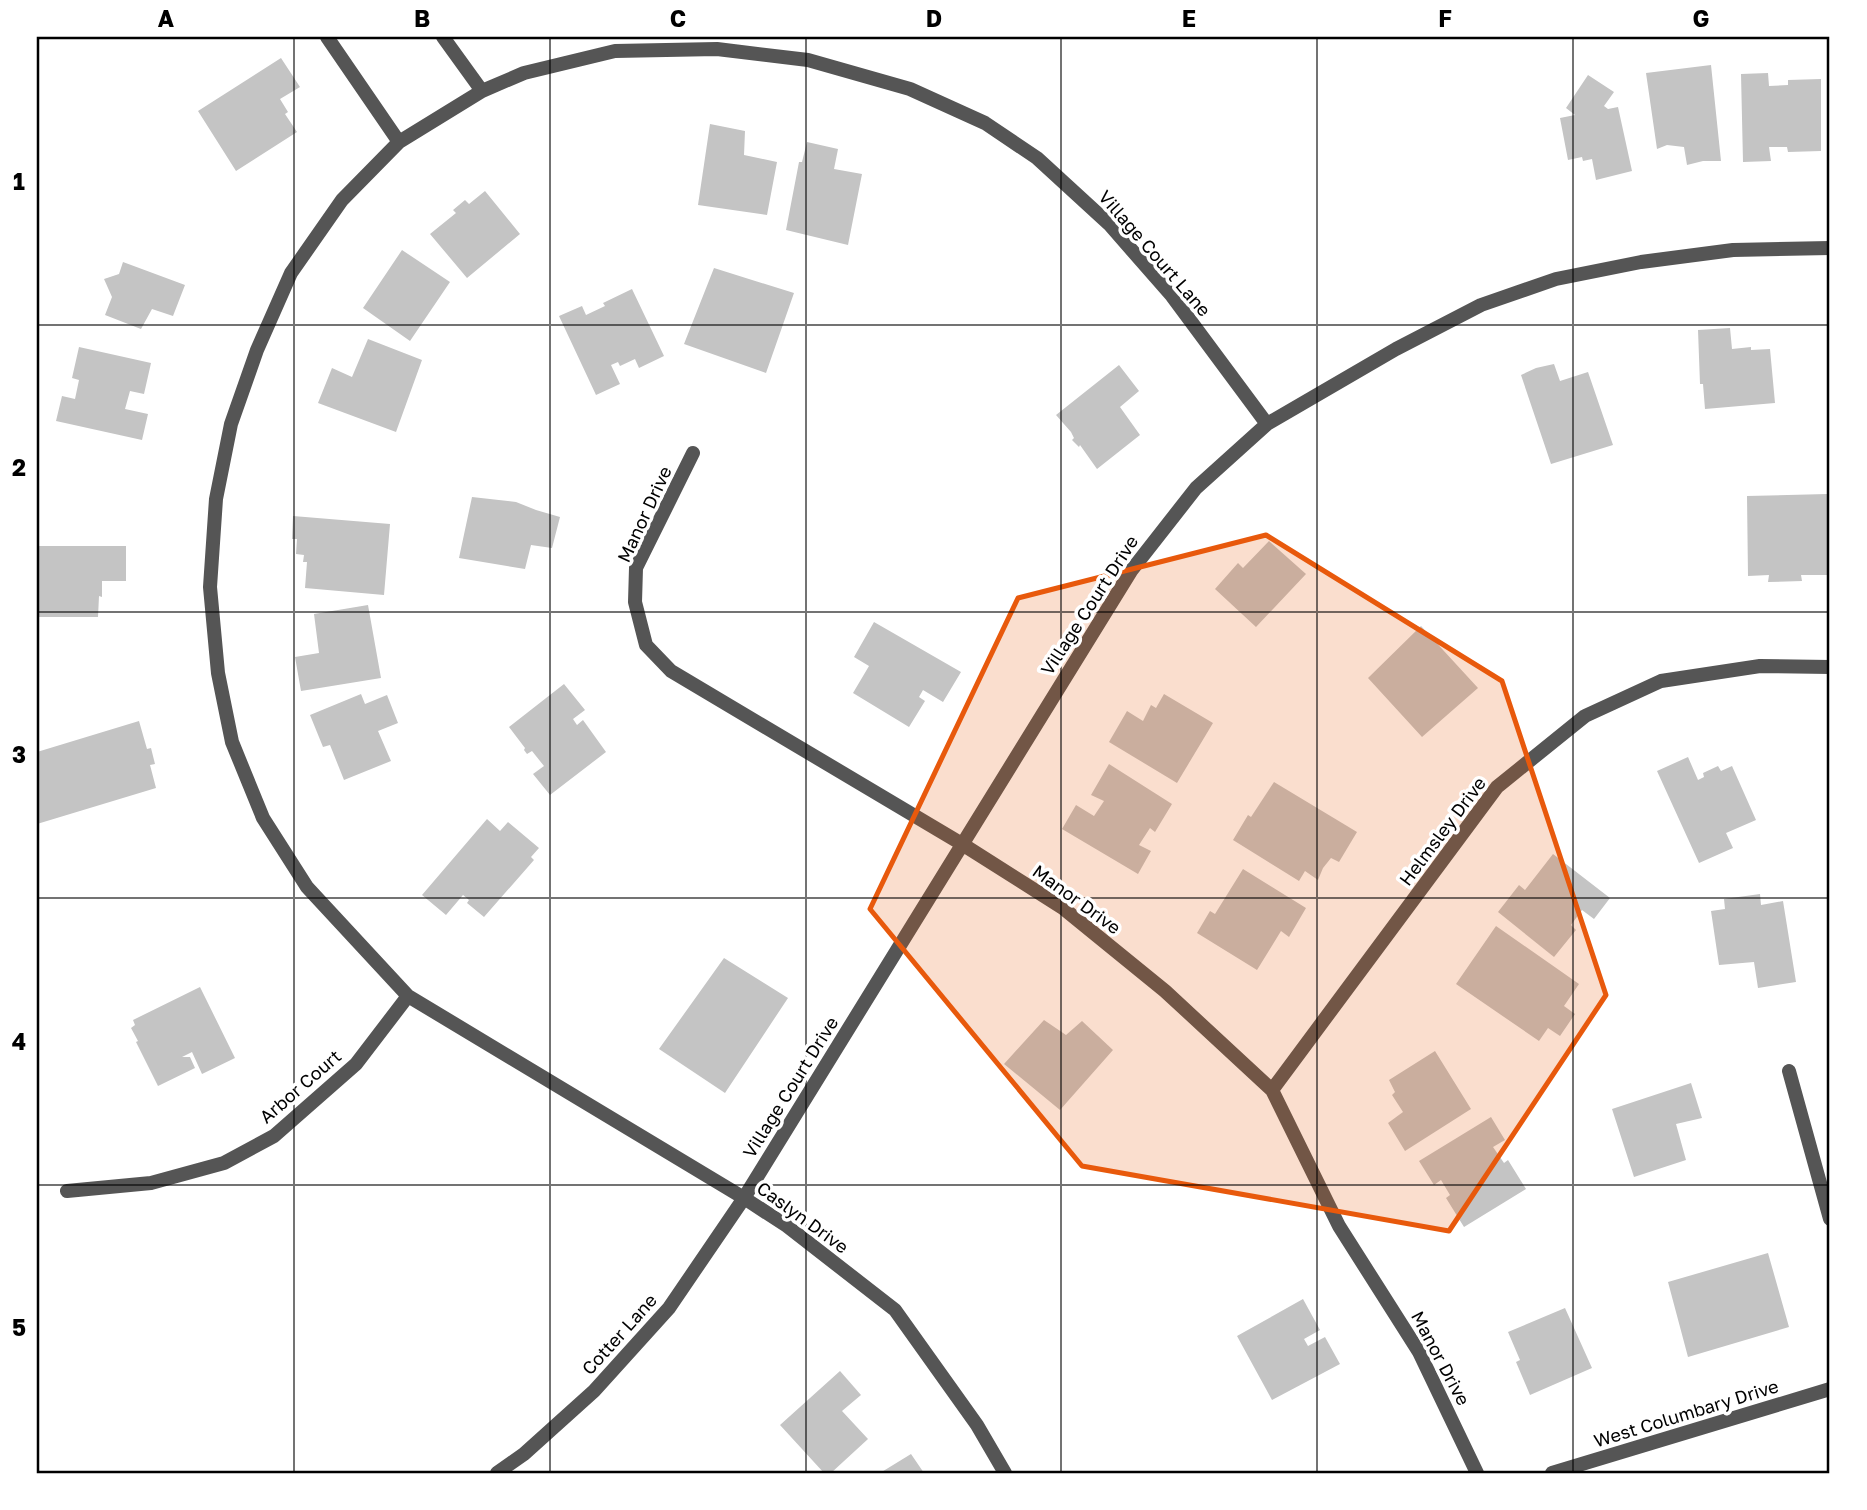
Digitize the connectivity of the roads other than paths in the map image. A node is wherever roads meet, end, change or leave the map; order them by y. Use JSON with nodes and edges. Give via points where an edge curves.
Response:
{"nodes":[{"id":1,"x":327,"y":37,"type":"edge"},
{"id":2,"x":443,"y":37,"type":"edge"},
{"id":3,"x":482,"y":91,"type":"junction"},
{"id":4,"x":400,"y":142,"type":"junction"},
{"id":5,"x":1830,"y":248,"type":"edge"},
{"id":6,"x":1267,"y":424,"type":"junction"},
{"id":7,"x":693,"y":453,"type":"dead end"},
{"id":8,"x":1830,"y":667,"type":"edge"},
{"id":9,"x":962,"y":844,"type":"junction"},
{"id":10,"x":408,"y":996,"type":"junction"},
{"id":11,"x":1788,"y":1072,"type":"dead end"},
{"id":12,"x":1272,"y":1090,"type":"junction"},
{"id":13,"x":67,"y":1191,"type":"dead end"},
{"id":14,"x":744,"y":1198,"type":"junction"},
{"id":15,"x":1830,"y":1219,"type":"edge"},
{"id":16,"x":1830,"y":1389,"type":"edge"},
{"id":17,"x":497,"y":1473,"type":"edge"},
{"id":18,"x":1005,"y":1473,"type":"edge"},
{"id":19,"x":1477,"y":1473,"type":"edge"},
{"id":20,"x":1552,"y":1473,"type":"edge"}],
"edges":[{"from":1,"to":4,"type":"street"},
{"from":2,"to":3,"type":"street"},
{"from":3,"to":4,"type":"street","name":"Village Court Lane"},
{"from":3,"to":6,"type":"street","name":"Village Court Lane","via":[[524,73],[615,51],[716,49],[808,60],[910,89],[985,123],[1037,158],[1109,225],[1172,296]]},
{"from":4,"to":10,"type":"street","name":"Village Court Lane","via":[[342,200],[291,272],[257,350],[231,424],[216,499],[210,587],[218,673],[232,742],[263,818],[307,887]]},
{"from":5,"to":6,"type":"street","name":"Village Court Drive","via":[[1733,250],[1556,279],[1481,305]]},
{"from":6,"to":9,"type":"street","name":"Village Court Drive","via":[[1196,488],[1131,571]]},
{"from":7,"to":9,"type":"street","name":"Manor Drive","via":[[636,568],[635,602],[646,645],[671,671]]},
{"from":8,"to":12,"type":"street","name":"Helmsley Drive","via":[[1760,666],[1661,681],[1585,716],[1497,786]]},
{"from":9,"to":12,"type":"street","name":"Manor Drive","via":[[1063,908],[1165,991]]},
{"from":9,"to":14,"type":"street","name":"Village Court Drive"},
{"from":10,"to":13,"type":"street","name":"Arbor Court","via":[[356,1064],[274,1136],[224,1163],[151,1183]]},
{"from":10,"to":14,"type":"street","name":"Caslyn Drive"},
{"from":11,"to":15,"type":"street"},
{"from":12,"to":19,"type":"street","name":"Manor Drive","via":[[1339,1226],[1419,1352]]},
{"from":14,"to":17,"type":"street","name":"Cotter Lane","via":[[669,1308],[632,1350],[594,1391]]},
{"from":14,"to":18,"type":"street","name":"Caslyn Drive","via":[[895,1310],[977,1425]]},
{"from":16,"to":20,"type":"street","name":"West Columbary Drive"}]}
